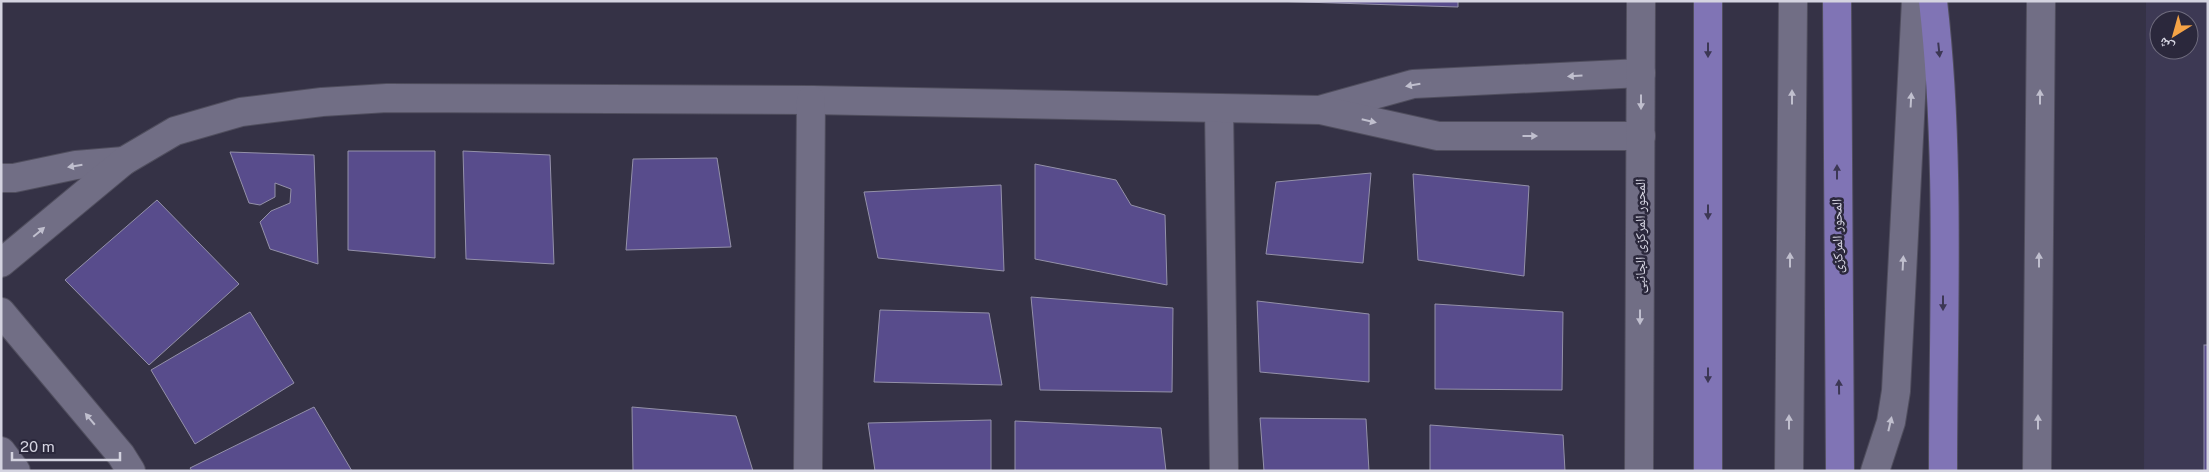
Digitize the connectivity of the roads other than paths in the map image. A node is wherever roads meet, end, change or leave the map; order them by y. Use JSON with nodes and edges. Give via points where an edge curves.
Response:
{"nodes":[{"id":1,"x":1641,"y":1,"type":"edge"},
{"id":2,"x":1708,"y":1,"type":"edge"},
{"id":3,"x":1792,"y":1,"type":"edge"},
{"id":4,"x":1837,"y":1,"type":"edge"},
{"id":5,"x":1916,"y":1,"type":"edge"},
{"id":6,"x":1933,"y":1,"type":"edge"},
{"id":7,"x":2041,"y":1,"type":"edge"},
{"id":8,"x":1641,"y":73,"type":"junction"},
{"id":9,"x":811,"y":100,"type":"junction"},
{"id":10,"x":1219,"y":108,"type":"junction"},
{"id":11,"x":1321,"y":110,"type":"junction"},
{"id":12,"x":1641,"y":136,"type":"junction"},
{"id":13,"x":124,"y":161,"type":"junction"},
{"id":14,"x":1,"y":178,"type":"edge"},
{"id":15,"x":1,"y":263,"type":"edge"},
{"id":16,"x":1,"y":312,"type":"edge"},
{"id":17,"x":1,"y":451,"type":"edge"},
{"id":18,"x":16,"y":471,"type":"edge"},
{"id":19,"x":131,"y":471,"type":"edge"},
{"id":20,"x":808,"y":471,"type":"edge"},
{"id":21,"x":1224,"y":471,"type":"edge"},
{"id":22,"x":1638,"y":471,"type":"edge"},
{"id":23,"x":1708,"y":471,"type":"edge"},
{"id":24,"x":1789,"y":471,"type":"edge"},
{"id":25,"x":1840,"y":471,"type":"edge"},
{"id":26,"x":1876,"y":471,"type":"edge"},
{"id":27,"x":1943,"y":471,"type":"edge"},
{"id":28,"x":2037,"y":471,"type":"edge"}],
"edges":[{"from":1,"to":8,"type":"street","name":"المحور المركزى الجانبى"},
{"from":2,"to":23,"type":"highway","one_way":true},
{"from":24,"to":3,"type":"street","one_way":true},
{"from":25,"to":4,"type":"highway","name":"المحور المركزى","one_way":true},
{"from":26,"to":5,"type":"street","one_way":true,"via":[[1892,422],[1896,391]]},
{"from":6,"to":27,"type":"highway","one_way":true,"via":[[1940,63],[1944,184]]},
{"from":28,"to":7,"type":"street","one_way":true},
{"from":8,"to":11,"type":"street","one_way":true,"via":[[1413,84]]},
{"from":8,"to":12,"type":"street","name":"المحور المركزى الجانبى","one_way":true},
{"from":9,"to":10,"type":"street"},
{"from":9,"to":13,"type":"street","via":[[387,98],[322,102],[241,112],[175,131]]},
{"from":9,"to":20,"type":"street"},
{"from":10,"to":11,"type":"street"},
{"from":10,"to":21,"type":"street"},
{"from":11,"to":12,"type":"street","one_way":true,"via":[[1438,136]]},
{"from":12,"to":22,"type":"street","name":"المحور المركزى الجانبى","one_way":true},
{"from":13,"to":14,"type":"street","one_way":true,"via":[[76,165]]},
{"from":15,"to":13,"type":"street","one_way":true},
{"from":19,"to":16,"type":"street","one_way":true},
{"from":17,"to":18,"type":"street"}]}
